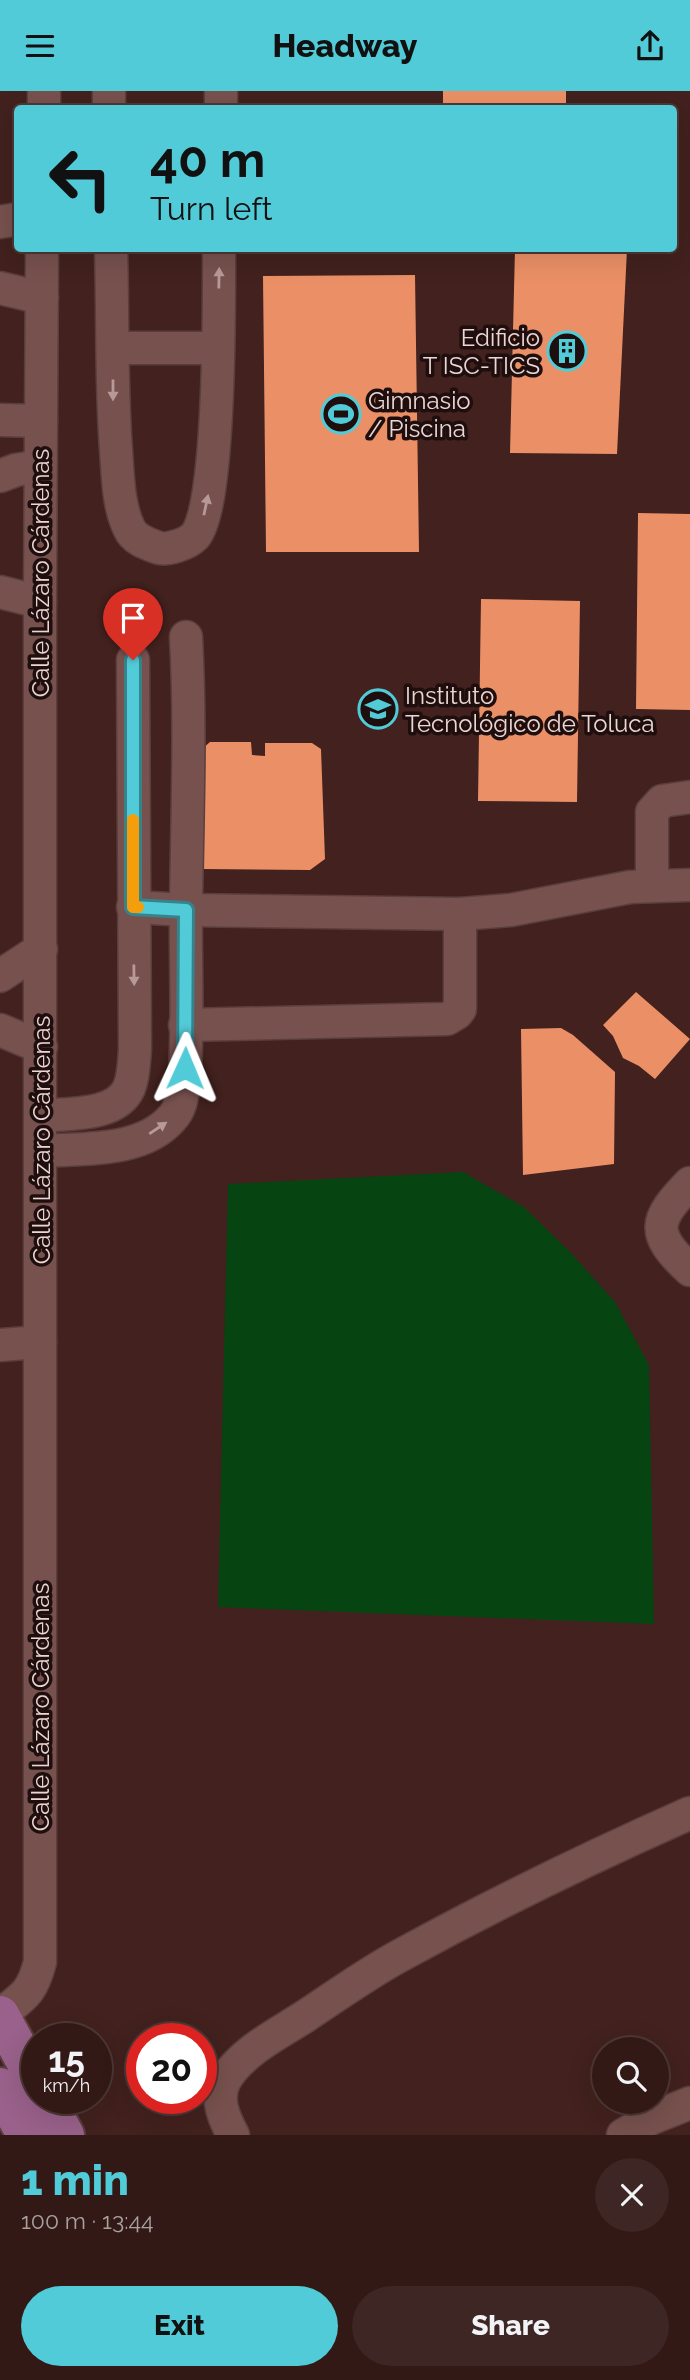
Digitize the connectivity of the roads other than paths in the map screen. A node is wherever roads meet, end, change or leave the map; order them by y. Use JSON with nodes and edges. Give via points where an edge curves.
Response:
{"nodes":[{"id":1,"x":42,"y":252,"type":"edge"},
{"id":2,"x":111,"y":252,"type":"edge"},
{"id":3,"x":219,"y":252,"type":"edge"},
{"id":4,"x":0,"y":288,"type":"edge"},
{"id":5,"x":42,"y":298,"type":"junction"},
{"id":6,"x":113,"y":348,"type":"junction"},
{"id":7,"x":218,"y":348,"type":"junction"},
{"id":8,"x":0,"y":421,"type":"edge"},
{"id":9,"x":41,"y":421,"type":"junction"},
{"id":10,"x":40,"y":466,"type":"junction"},
{"id":11,"x":0,"y":476,"type":"edge"},
{"id":12,"x":0,"y":592,"type":"edge"},
{"id":13,"x":40,"y":602,"type":"junction"},
{"id":14,"x":186,"y":637,"type":"dead end"},
{"id":15,"x":133,"y":660,"type":"dead end"},
{"id":16,"x":690,"y":797,"type":"edge"},
{"id":17,"x":690,"y":885,"type":"edge"},
{"id":18,"x":652,"y":886,"type":"junction"},
{"id":19,"x":133,"y":907,"type":"junction"},
{"id":20,"x":186,"y":910,"type":"junction"},
{"id":21,"x":460,"y":914,"type":"junction"},
{"id":22,"x":41,"y":950,"type":"junction"},
{"id":23,"x":0,"y":975,"type":"edge"},
{"id":24,"x":185,"y":1025,"type":"junction"},
{"id":25,"x":0,"y":1030,"type":"edge"},
{"id":26,"x":41,"y":1047,"type":"junction"},
{"id":27,"x":41,"y":1116,"type":"junction"},
{"id":28,"x":41,"y":1151,"type":"junction"},
{"id":29,"x":690,"y":1183,"type":"edge"},
{"id":30,"x":690,"y":1270,"type":"edge"},
{"id":31,"x":40,"y":1342,"type":"junction"},
{"id":32,"x":0,"y":1345,"type":"edge"},
{"id":33,"x":690,"y":1813,"type":"edge"},
{"id":34,"x":0,"y":2015,"type":"edge"},
{"id":35,"x":21,"y":2054,"type":"edge"},
{"id":36,"x":0,"y":2087,"type":"edge"},
{"id":37,"x":690,"y":2103,"type":"edge"},
{"id":38,"x":54,"y":2114,"type":"edge"},
{"id":39,"x":228,"y":2125,"type":"edge"},
{"id":40,"x":26,"y":2135,"type":"edge"},
{"id":41,"x":65,"y":2135,"type":"edge"},
{"id":42,"x":623,"y":2135,"type":"edge"}],
"edges":[{"from":1,"to":5,"type":"street","name":"Calle Lázaro Cárdenas"},
{"from":2,"to":6,"type":"street"},
{"from":7,"to":3,"type":"street","one_way":true},
{"from":4,"to":5,"type":"street"},
{"from":5,"to":9,"type":"street","name":"Calle Lázaro Cárdenas"},
{"from":6,"to":7,"type":"street"},
{"from":6,"to":7,"type":"street","one_way":true,"via":[[113,407],[123,514],[131,532],[163,549],[195,537],[203,521],[211,472]]},
{"from":8,"to":9,"type":"street"},
{"from":9,"to":10,"type":"street","name":"Calle Lázaro Cárdenas"},
{"from":10,"to":11,"type":"street"},
{"from":10,"to":13,"type":"street","name":"Calle Lázaro Cárdenas"},
{"from":12,"to":13,"type":"street"},
{"from":13,"to":22,"type":"street","name":"Calle Lázaro Cárdenas"},
{"from":14,"to":20,"type":"street"},
{"from":15,"to":19,"type":"street"},
{"from":16,"to":18,"type":"street","via":[[662,800],[652,812]]},
{"from":17,"to":18,"type":"street"},
{"from":18,"to":21,"type":"street"},
{"from":19,"to":20,"type":"street"},
{"from":19,"to":27,"type":"street","one_way":true,"via":[[135,1049],[131,1085],[105,1108]]},
{"from":20,"to":21,"type":"street"},
{"from":20,"to":24,"type":"street"},
{"from":21,"to":24,"type":"street","via":[[460,1009],[447,1019]]},
{"from":22,"to":23,"type":"street"},
{"from":22,"to":26,"type":"street","name":"Calle Lázaro Cárdenas"},
{"from":28,"to":24,"type":"street","one_way":true,"via":[[131,1142],[172,1119],[184,1086]]},
{"from":25,"to":26,"type":"street"},
{"from":26,"to":27,"type":"street","name":"Calle Lázaro Cárdenas"},
{"from":27,"to":28,"type":"street","name":"Calle Lázaro Cárdenas"},
{"from":28,"to":31,"type":"street","name":"Calle Lázaro Cárdenas"},
{"from":29,"to":30,"type":"street","via":[[666,1211],[661,1229],[663,1238]]},
{"from":31,"to":32,"type":"street"},
{"from":31,"to":34,"type":"street","name":"Calle Lázaro Cárdenas","via":[[40,1962],[27,1994]]},
{"from":33,"to":39,"type":"street","via":[[400,1955],[310,2013],[239,2062],[225,2081],[220,2098]]},
{"from":34,"to":35,"type":"main road"},
{"from":36,"to":40,"type":"main road"},
{"from":37,"to":42,"type":"street"},
{"from":38,"to":41,"type":"main road"}]}
